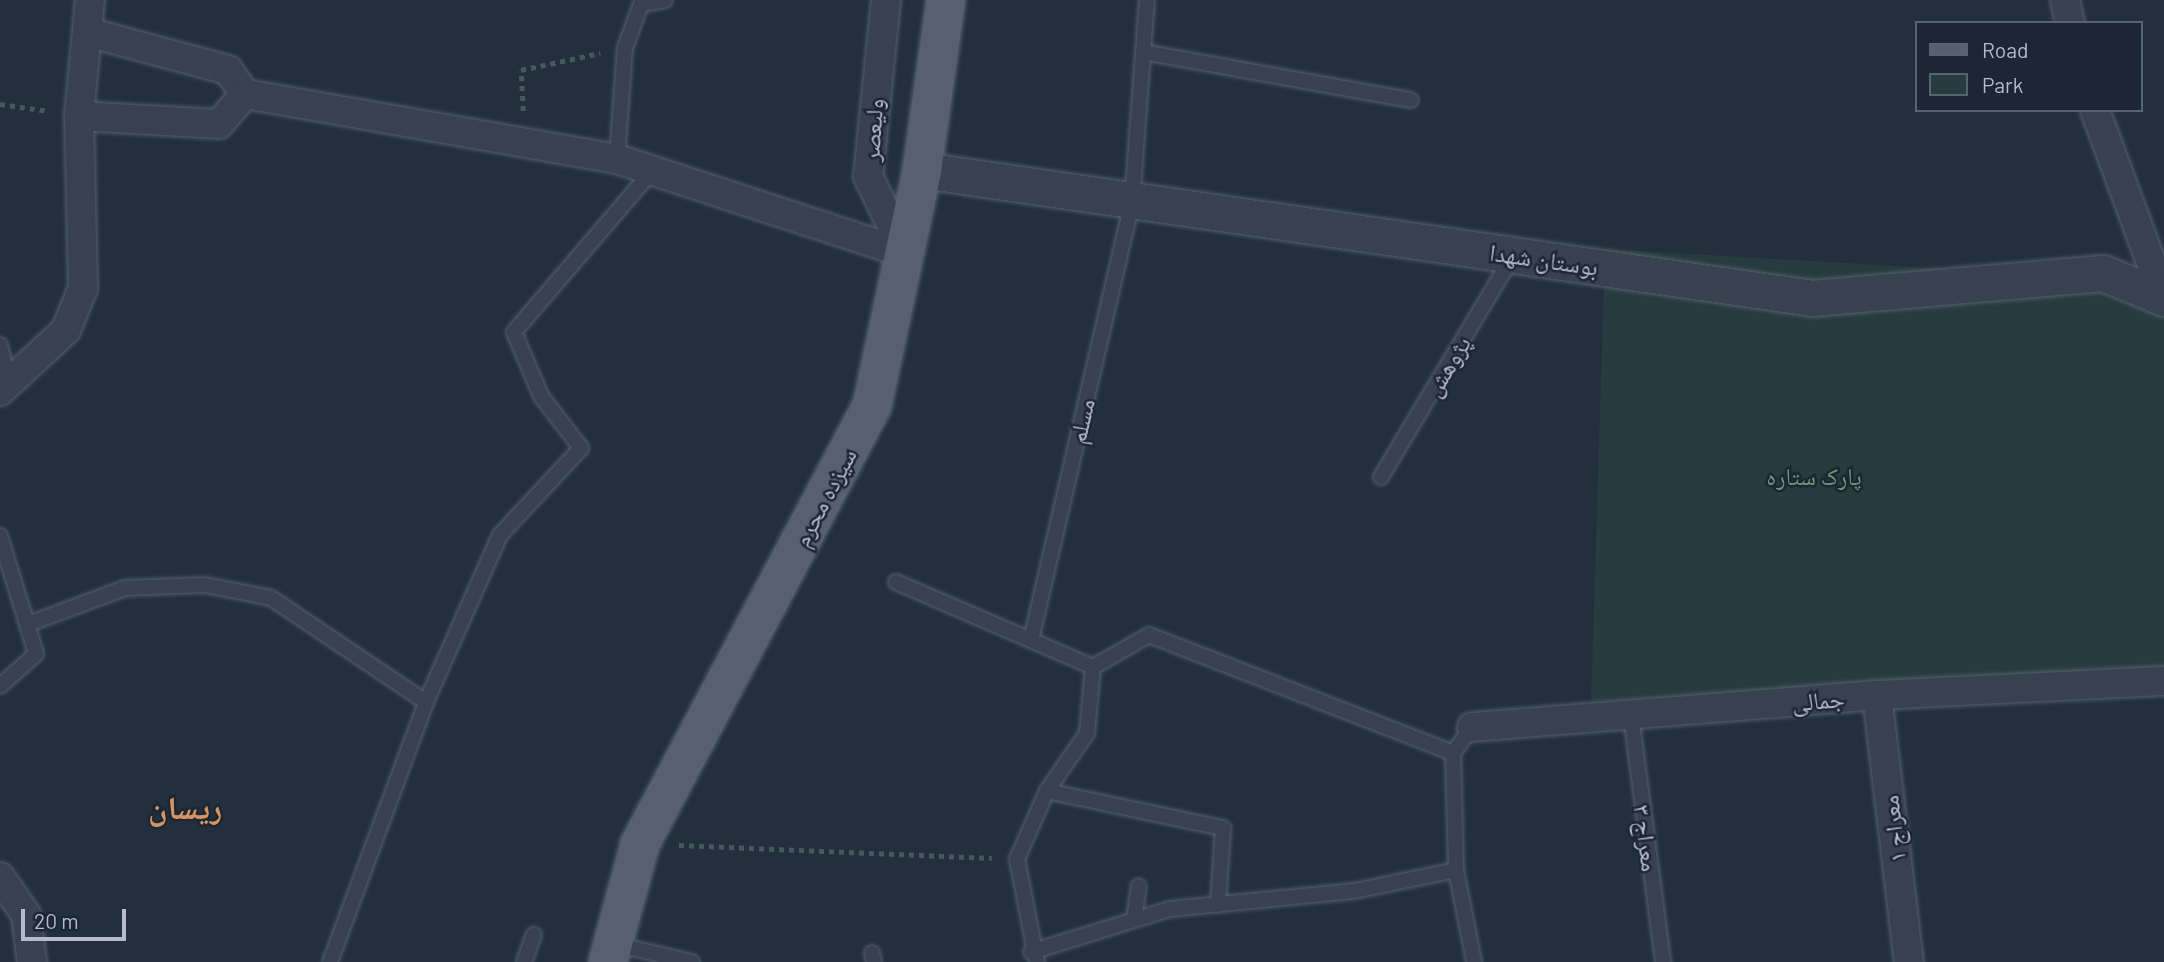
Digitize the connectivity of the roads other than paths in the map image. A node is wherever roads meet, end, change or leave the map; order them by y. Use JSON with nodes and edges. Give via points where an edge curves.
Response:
{"nodes":[{"id":1,"x":90,"y":0,"type":"edge"},
{"id":2,"x":665,"y":0,"type":"edge"},
{"id":3,"x":887,"y":0,"type":"edge"},
{"id":4,"x":946,"y":0,"type":"edge"},
{"id":5,"x":1147,"y":0,"type":"edge"},
{"id":6,"x":2065,"y":0,"type":"edge"},
{"id":7,"x":2070,"y":21,"type":"edge"},
{"id":8,"x":87,"y":32,"type":"junction"},
{"id":9,"x":1143,"y":52,"type":"junction"},
{"id":10,"x":246,"y":94,"type":"junction"},
{"id":11,"x":1411,"y":100,"type":"dead end"},
{"id":12,"x":2096,"y":112,"type":"edge"},
{"id":13,"x":79,"y":116,"type":"junction"},
{"id":14,"x":617,"y":159,"type":"junction"},
{"id":15,"x":922,"y":170,"type":"junction"},
{"id":16,"x":652,"y":171,"type":"junction"},
{"id":17,"x":1132,"y":203,"type":"junction"},
{"id":18,"x":905,"y":253,"type":"junction"},
{"id":19,"x":1514,"y":254,"type":"junction"},
{"id":20,"x":2164,"y":298,"type":"edge"},
{"id":21,"x":0,"y":345,"type":"edge"},
{"id":22,"x":5,"y":389,"type":"edge"},
{"id":23,"x":1381,"y":477,"type":"dead end"},
{"id":24,"x":0,"y":536,"type":"edge"},
{"id":25,"x":896,"y":582,"type":"dead end"},
{"id":26,"x":32,"y":623,"type":"junction"},
{"id":27,"x":1031,"y":640,"type":"junction"},
{"id":28,"x":1093,"y":667,"type":"junction"},
{"id":29,"x":2164,"y":681,"type":"edge"},
{"id":30,"x":0,"y":686,"type":"edge"},
{"id":31,"x":1877,"y":695,"type":"junction"},
{"id":32,"x":426,"y":702,"type":"junction"},
{"id":33,"x":1631,"y":715,"type":"junction"},
{"id":34,"x":1472,"y":727,"type":"joint"},
{"id":35,"x":1453,"y":753,"type":"junction"},
{"id":36,"x":1047,"y":791,"type":"junction"},
{"id":37,"x":1456,"y":870,"type":"junction"},
{"id":38,"x":0,"y":877,"type":"edge"},
{"id":39,"x":1139,"y":886,"type":"dead end"},
{"id":40,"x":1217,"y":905,"type":"junction"},
{"id":41,"x":1134,"y":920,"type":"junction"},
{"id":42,"x":534,"y":935,"type":"dead end"},
{"id":43,"x":609,"y":952,"type":"edge"},
{"id":44,"x":1034,"y":957,"type":"edge"},
{"id":45,"x":32,"y":962,"type":"edge"},
{"id":46,"x":330,"y":962,"type":"edge"},
{"id":47,"x":524,"y":962,"type":"edge"},
{"id":48,"x":692,"y":962,"type":"edge"},
{"id":49,"x":1474,"y":962,"type":"edge"},
{"id":50,"x":1663,"y":962,"type":"edge"},
{"id":51,"x":1909,"y":962,"type":"edge"}],
"edges":[{"from":1,"to":8,"type":"street"},
{"from":2,"to":14,"type":"lane","via":[[641,4],[625,48]]},
{"from":3,"to":18,"type":"street","name":"ولیعصر","via":[[868,176]]},
{"from":4,"to":15,"type":"main road","name":"سیزده محرم"},
{"from":5,"to":9,"type":"lane","name":"مسلم"},
{"from":6,"to":7,"type":"street"},
{"from":8,"to":10,"type":"street","via":[[228,70]]},
{"from":8,"to":13,"type":"street"},
{"from":9,"to":11,"type":"lane"},
{"from":9,"to":17,"type":"lane","name":"مسلم"},
{"from":10,"to":13,"type":"street","via":[[219,124]]},
{"from":10,"to":14,"type":"street"},
{"from":12,"to":20,"type":"street"},
{"from":13,"to":22,"type":"street","via":[[83,288],[66,330]]},
{"from":14,"to":16,"type":"street"},
{"from":15,"to":17,"type":"street","name":"بوستان شهدا"},
{"from":15,"to":18,"type":"main road","name":"سیزده محرم"},
{"from":16,"to":18,"type":"street"},
{"from":16,"to":32,"type":"lane","via":[[514,332],[541,396],[581,448],[500,535]]},
{"from":17,"to":19,"type":"street","name":"بوستان شهدا"},
{"from":17,"to":27,"type":"lane","name":"مسلم"},
{"from":18,"to":43,"type":"main road","name":"سیزده محرم","via":[[872,406],[640,844]]},
{"from":19,"to":20,"type":"street","name":"بوستان شهدا","via":[[1812,298],[2103,273]]},
{"from":19,"to":23,"type":"lane","name":"پژوهش"},
{"from":21,"to":22,"type":"lane"},
{"from":24,"to":26,"type":"lane"},
{"from":25,"to":27,"type":"lane"},
{"from":26,"to":30,"type":"lane","via":[[36,654]]},
{"from":26,"to":32,"type":"lane","via":[[125,588],[205,585],[271,598]]},
{"from":27,"to":28,"type":"lane"},
{"from":28,"to":35,"type":"lane","via":[[1149,635]]},
{"from":28,"to":36,"type":"lane","via":[[1087,733]]},
{"from":29,"to":31,"type":"street","name":"جمالی"},
{"from":31,"to":33,"type":"street","name":"جمالی"},
{"from":31,"to":51,"type":"street","name":"معراج ۱"},
{"from":32,"to":46,"type":"lane"},
{"from":33,"to":34,"type":"street","name":"جمالی"},
{"from":33,"to":50,"type":"lane","name":"معراج ۳"},
{"from":34,"to":35,"type":"lane"},
{"from":35,"to":37,"type":"lane"},
{"from":36,"to":40,"type":"lane","via":[[1223,828]]},
{"from":36,"to":44,"type":"lane","via":[[1017,859]]},
{"from":37,"to":40,"type":"lane","via":[[1354,891]]},
{"from":37,"to":49,"type":"lane"},
{"from":38,"to":45,"type":"street","via":[[26,915]]},
{"from":39,"to":41,"type":"lane"},
{"from":40,"to":41,"type":"lane"},
{"from":41,"to":44,"type":"lane"},
{"from":42,"to":47,"type":"lane"},
{"from":43,"to":48,"type":"lane"}]}
